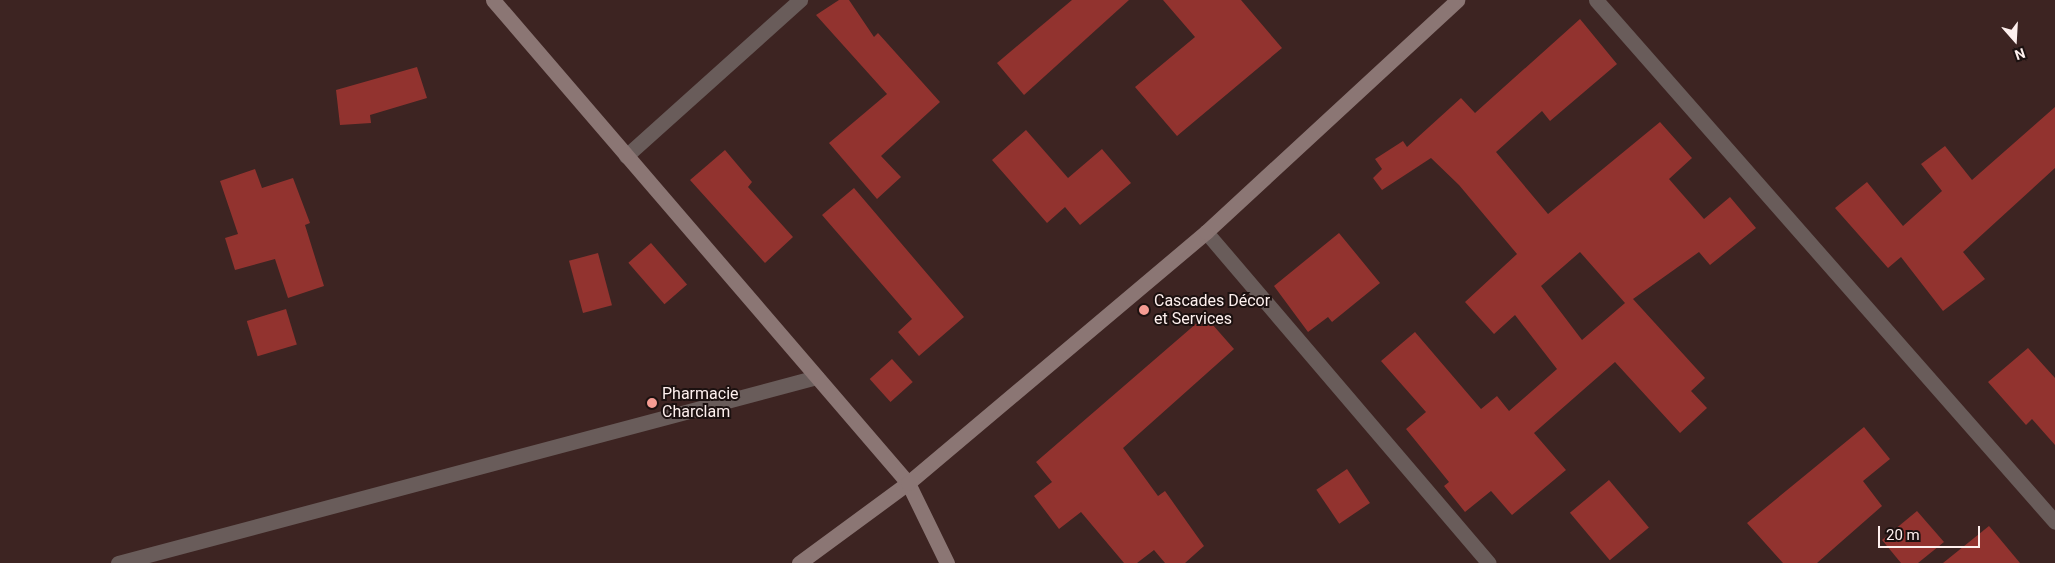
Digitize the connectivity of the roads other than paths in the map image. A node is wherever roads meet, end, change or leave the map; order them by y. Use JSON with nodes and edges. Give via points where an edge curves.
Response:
{"nodes":[{"id":1,"x":493,"y":0,"type":"edge"},
{"id":2,"x":800,"y":0,"type":"edge"},
{"id":3,"x":1457,"y":0,"type":"edge"},
{"id":4,"x":1596,"y":0,"type":"edge"},
{"id":5,"x":626,"y":156,"type":"junction"},
{"id":6,"x":1206,"y":232,"type":"junction"},
{"id":7,"x":817,"y":377,"type":"junction"},
{"id":8,"x":908,"y":483,"type":"junction"},
{"id":9,"x":2055,"y":522,"type":"edge"},
{"id":10,"x":118,"y":563,"type":"edge"},
{"id":11,"x":799,"y":563,"type":"edge"},
{"id":12,"x":948,"y":563,"type":"edge"},
{"id":13,"x":1489,"y":563,"type":"edge"}],
"edges":[{"from":1,"to":5,"type":"main road"},
{"from":2,"to":5,"type":"street"},
{"from":3,"to":6,"type":"main road"},
{"from":4,"to":9,"type":"street"},
{"from":5,"to":7,"type":"main road"},
{"from":6,"to":8,"type":"main road"},
{"from":6,"to":13,"type":"street"},
{"from":7,"to":8,"type":"main road"},
{"from":7,"to":10,"type":"street"},
{"from":8,"to":11,"type":"main road"},
{"from":8,"to":12,"type":"main road"}]}
